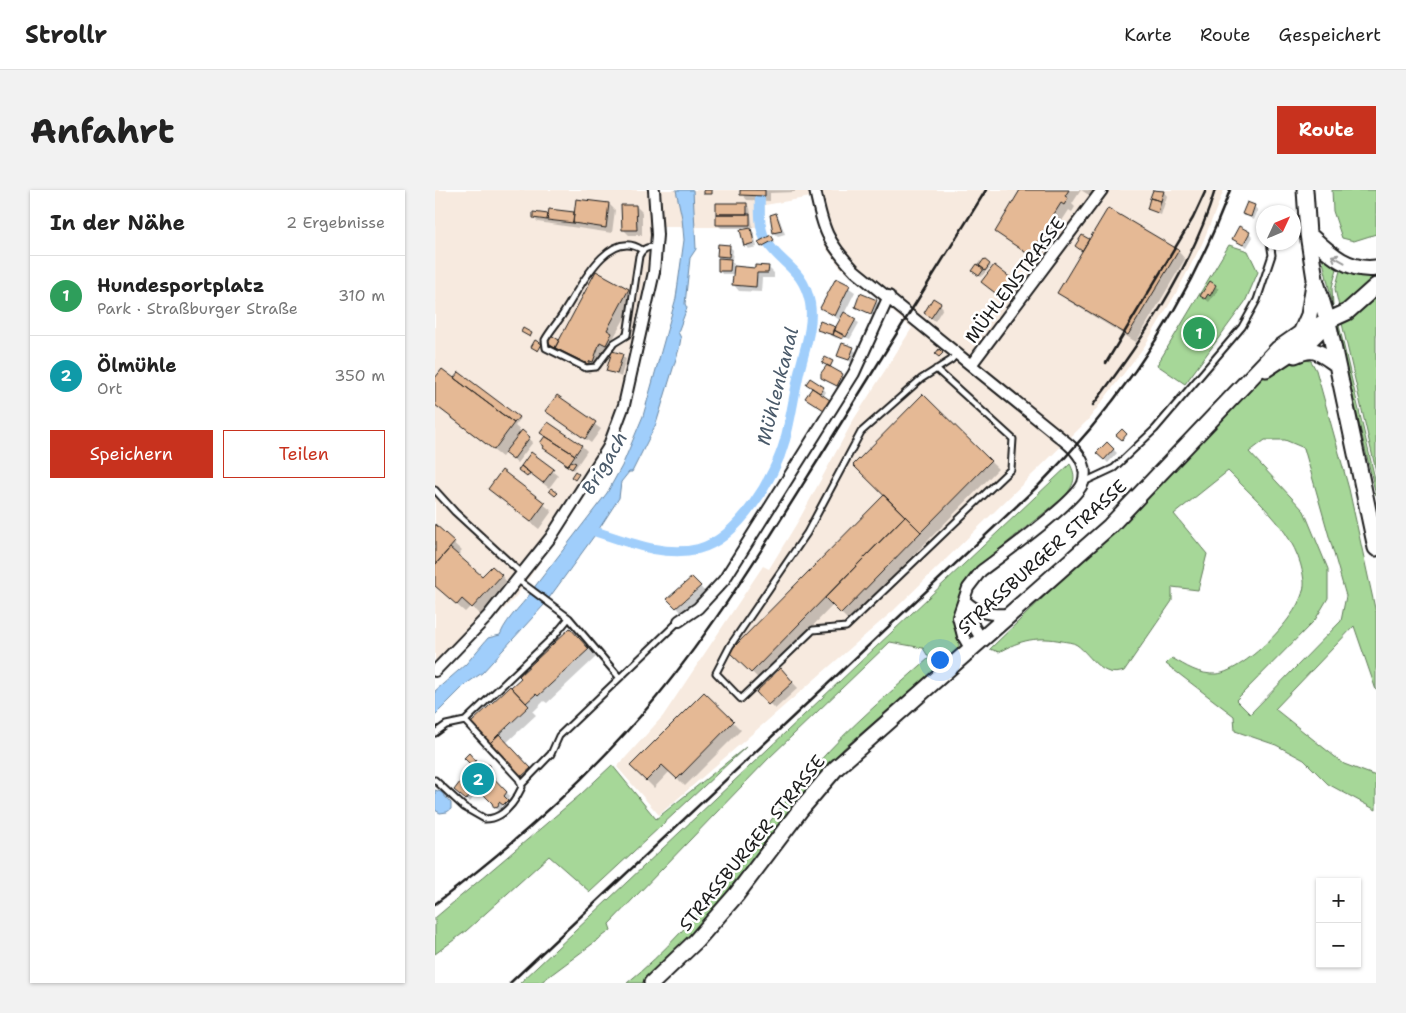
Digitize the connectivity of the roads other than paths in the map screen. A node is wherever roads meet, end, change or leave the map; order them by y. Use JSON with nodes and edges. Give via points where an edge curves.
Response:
{"nodes":[{"id":1,"x":655,"y":190,"type":"edge"},
{"id":2,"x":815,"y":190,"type":"edge"},
{"id":3,"x":1101,"y":190,"type":"edge"},
{"id":4,"x":1305,"y":190,"type":"edge"},
{"id":5,"x":1308,"y":234,"type":"junction"},
{"id":6,"x":656,"y":248,"type":"junction"},
{"id":7,"x":642,"y":250,"type":"junction"},
{"id":8,"x":1271,"y":250,"type":"edge"},
{"id":9,"x":1376,"y":268,"type":"edge"},
{"id":10,"x":1315,"y":279,"type":"junction"},
{"id":11,"x":1376,"y":286,"type":"edge"},
{"id":12,"x":889,"y":296,"type":"junction"},
{"id":13,"x":1328,"y":322,"type":"junction"},
{"id":14,"x":1301,"y":333,"type":"junction"},
{"id":15,"x":957,"y":353,"type":"junction"},
{"id":16,"x":1282,"y":360,"type":"junction"},
{"id":17,"x":1335,"y":363,"type":"junction"},
{"id":18,"x":971,"y":365,"type":"junction"},
{"id":19,"x":936,"y":369,"type":"junction"},
{"id":20,"x":1251,"y":376,"type":"junction"},
{"id":21,"x":1354,"y":449,"type":"junction"},
{"id":22,"x":1083,"y":482,"type":"junction"},
{"id":23,"x":435,"y":490,"type":"edge"},
{"id":24,"x":1376,"y":503,"type":"edge"},
{"id":25,"x":1376,"y":548,"type":"edge"},
{"id":26,"x":521,"y":579,"type":"junction"},
{"id":27,"x":965,"y":601,"type":"junction"},
{"id":28,"x":1009,"y":614,"type":"junction"},
{"id":29,"x":569,"y":618,"type":"junction"},
{"id":30,"x":679,"y":621,"type":"joint"},
{"id":31,"x":976,"y":643,"type":"junction"},
{"id":32,"x":435,"y":670,"type":"edge"},
{"id":33,"x":619,"y":677,"type":"junction"},
{"id":34,"x":465,"y":721,"type":"junction"},
{"id":35,"x":435,"y":733,"type":"edge"},
{"id":36,"x":435,"y":780,"type":"edge"},
{"id":37,"x":522,"y":784,"type":"junction"},
{"id":38,"x":652,"y":983,"type":"edge"}],
"edges":[{"from":1,"to":6,"type":"street"},
{"from":2,"to":12,"type":"street","name":"MÜHLENSTRASSE","via":[[823,225],[836,252]]},
{"from":3,"to":18,"type":"street","name":"MÜHLENSTRASSE"},
{"from":4,"to":5,"type":"main road"},
{"from":9,"to":5,"type":"main road","one_way":true,"via":[[1341,262]]},
{"from":5,"to":10,"type":"main road"},
{"from":6,"to":7,"type":"lane"},
{"from":6,"to":26,"type":"street","via":[[643,327],[624,405],[608,448]]},
{"from":7,"to":7,"type":"lane","via":[[627,335],[615,343],[600,363],[586,368],[547,348],[545,340],[594,265],[614,248],[630,244]]},
{"from":8,"to":22,"type":"lane","via":[[1257,300],[1241,327],[1155,429],[1114,468]]},
{"from":10,"to":13,"type":"main road"},
{"from":10,"to":14,"type":"main road","via":[[1309,315]]},
{"from":11,"to":13,"type":"main road","via":[[1356,305]]},
{"from":12,"to":15,"type":"street","name":"MÜHLENSTRASSE"},
{"from":12,"to":30,"type":"street","via":[[854,373],[724,580],[698,608]]},
{"from":13,"to":14,"type":"main road","name":"STRASSBURGER STRASSE"},
{"from":13,"to":16,"type":"main road","name":"STRASSBURGER STRASSE","via":[[1317,335]]},
{"from":13,"to":17,"type":"main road"},
{"from":14,"to":20,"type":"main road","name":"STRASSBURGER STRASSE","via":[[1278,349]]},
{"from":15,"to":18,"type":"street","name":"MÜHLENSTRASSE"},
{"from":15,"to":19,"type":"lane"},
{"from":16,"to":17,"type":"main road","name":"STRASSBURGER STRASSE","via":[[1306,350],[1318,351]]},
{"from":16,"to":20,"type":"main road","name":"STRASSBURGER STRASSE"},
{"from":17,"to":21,"type":"main road"},
{"from":18,"to":22,"type":"street","name":"MÜHLENSTRASSE","via":[[1074,449],[1084,467]]},
{"from":19,"to":19,"type":"lane","via":[[861,432],[807,533],[730,646],[716,673],[741,699],[813,630],[846,628],[1011,469],[1013,440]]},
{"from":20,"to":28,"type":"main road","name":"STRASSBURGER STRASSE","via":[[1109,526]]},
{"from":21,"to":24,"type":"main road"},
{"from":21,"to":25,"type":"main road"},
{"from":22,"to":27,"type":"street","via":[[1069,501],[981,571],[967,588]]},
{"from":23,"to":26,"type":"lane"},
{"from":26,"to":29,"type":"lane"},
{"from":26,"to":32,"type":"street"},
{"from":27,"to":28,"type":"street","via":[[974,610],[990,615]]},
{"from":27,"to":31,"type":"street","via":[[958,617],[963,636]]},
{"from":28,"to":31,"type":"main road","name":"STRASSBURGER STRASSE"},
{"from":29,"to":33,"type":"lane"},
{"from":29,"to":34,"type":"lane"},
{"from":30,"to":33,"type":"lane"},
{"from":31,"to":38,"type":"main road","name":"STRASSBURGER STRASSE","via":[[836,768],[696,942]]},
{"from":33,"to":37,"type":"lane","via":[[559,736],[551,754]]},
{"from":34,"to":35,"type":"lane","via":[[445,725]]},
{"from":34,"to":37,"type":"lane"},
{"from":36,"to":37,"type":"lane","via":[[464,807],[485,819],[496,818],[503,813]]}]}
